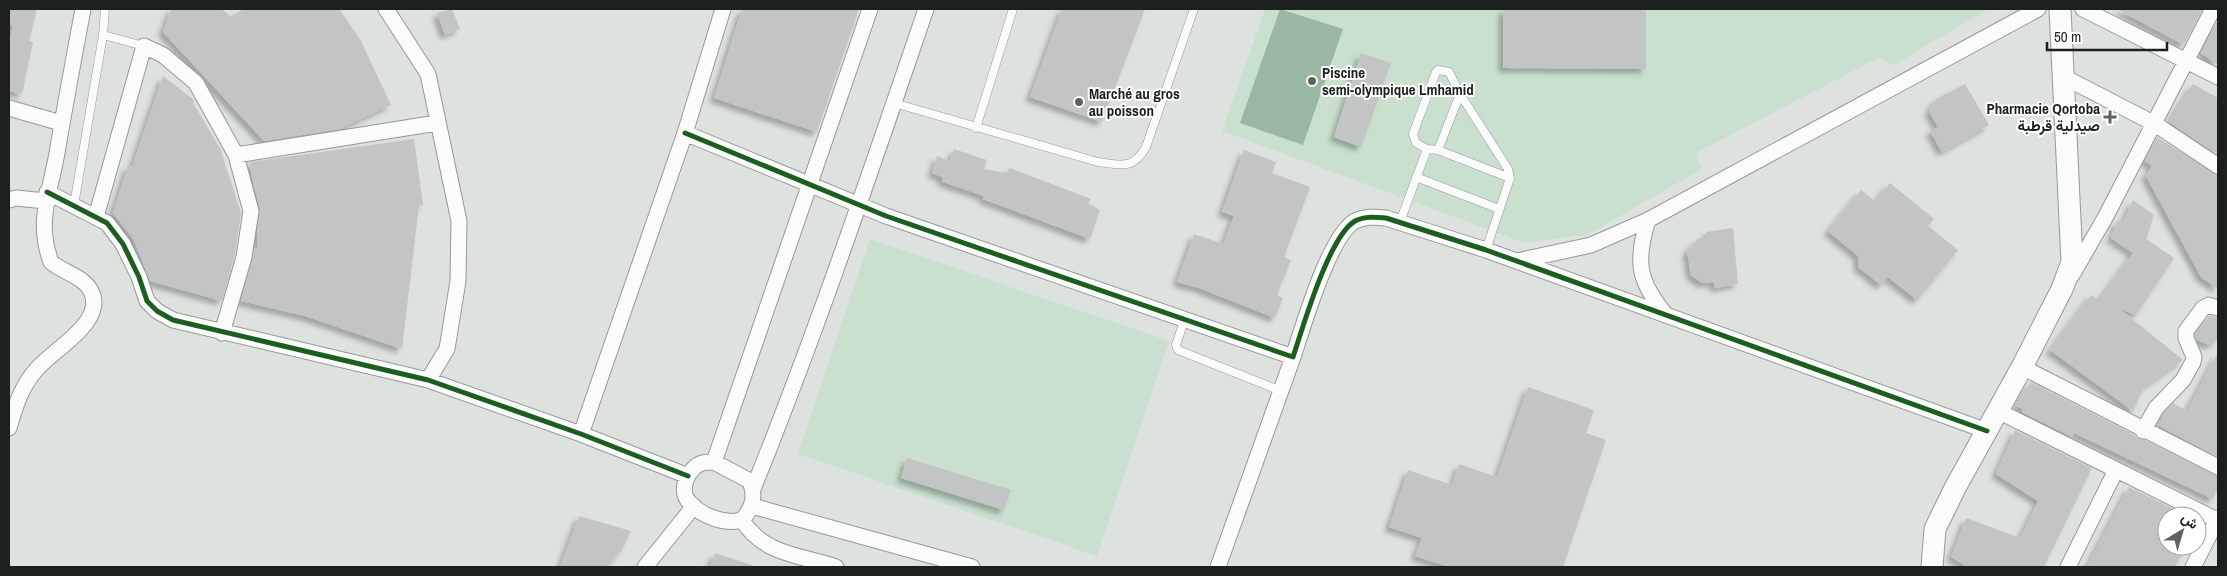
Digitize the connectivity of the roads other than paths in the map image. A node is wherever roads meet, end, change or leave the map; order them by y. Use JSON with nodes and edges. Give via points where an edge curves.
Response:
{"nodes":[{"id":1,"x":83,"y":9,"type":"edge"},
{"id":2,"x":106,"y":9,"type":"edge"},
{"id":3,"x":386,"y":9,"type":"edge"},
{"id":4,"x":723,"y":9,"type":"edge"},
{"id":5,"x":870,"y":9,"type":"edge"},
{"id":6,"x":926,"y":9,"type":"edge"},
{"id":7,"x":1012,"y":9,"type":"edge"},
{"id":8,"x":1194,"y":9,"type":"edge"},
{"id":9,"x":2038,"y":9,"type":"edge"},
{"id":10,"x":2060,"y":9,"type":"edge"},
{"id":11,"x":2083,"y":9,"type":"edge"},
{"id":12,"x":2213,"y":9,"type":"edge"},
{"id":13,"x":103,"y":34,"type":"junction"},
{"id":14,"x":144,"y":46,"type":"junction"},
{"id":15,"x":2187,"y":61,"type":"junction"},
{"id":16,"x":2064,"y":77,"type":"junction"},
{"id":17,"x":2218,"y":77,"type":"edge"},
{"id":18,"x":1460,"y":94,"type":"junction"},
{"id":19,"x":894,"y":103,"type":"junction"},
{"id":20,"x":9,"y":108,"type":"edge"},
{"id":21,"x":61,"y":123,"type":"junction"},
{"id":22,"x":437,"y":123,"type":"junction"},
{"id":23,"x":2155,"y":124,"type":"junction"},
{"id":24,"x":976,"y":128,"type":"junction"},
{"id":25,"x":685,"y":132,"type":"junction"},
{"id":26,"x":1427,"y":148,"type":"junction"},
{"id":27,"x":1438,"y":150,"type":"junction"},
{"id":28,"x":236,"y":155,"type":"junction"},
{"id":29,"x":2218,"y":166,"type":"edge"},
{"id":30,"x":1416,"y":177,"type":"junction"},
{"id":31,"x":1510,"y":178,"type":"junction"},
{"id":32,"x":810,"y":183,"type":"junction"},
{"id":33,"x":47,"y":196,"type":"junction"},
{"id":34,"x":9,"y":200,"type":"edge"},
{"id":35,"x":858,"y":204,"type":"junction"},
{"id":36,"x":74,"y":205,"type":"junction"},
{"id":37,"x":1499,"y":208,"type":"junction"},
{"id":38,"x":96,"y":217,"type":"junction"},
{"id":39,"x":1648,"y":220,"type":"junction"},
{"id":40,"x":1400,"y":222,"type":"junction"},
{"id":41,"x":1486,"y":250,"type":"junction"},
{"id":42,"x":1516,"y":262,"type":"junction"},
{"id":43,"x":2062,"y":289,"type":"junction"},
{"id":44,"x":2218,"y":308,"type":"edge"},
{"id":45,"x":1666,"y":315,"type":"junction"},
{"id":46,"x":1184,"y":320,"type":"junction"},
{"id":47,"x":222,"y":333,"type":"junction"},
{"id":48,"x":1293,"y":357,"type":"junction"},
{"id":49,"x":2022,"y":367,"type":"junction"},
{"id":50,"x":428,"y":380,"type":"junction"},
{"id":51,"x":1281,"y":391,"type":"junction"},
{"id":52,"x":12,"y":407,"type":"edge"},
{"id":53,"x":1998,"y":411,"type":"junction"},
{"id":54,"x":9,"y":428,"type":"edge"},
{"id":55,"x":1987,"y":430,"type":"junction"},
{"id":56,"x":2143,"y":431,"type":"junction"},
{"id":57,"x":581,"y":434,"type":"junction"},
{"id":58,"x":714,"y":462,"type":"junction"},
{"id":59,"x":2218,"y":467,"type":"edge"},
{"id":60,"x":2116,"y":470,"type":"junction"},
{"id":61,"x":688,"y":476,"type":"junction"},
{"id":62,"x":753,"y":489,"type":"junction"},
{"id":63,"x":694,"y":506,"type":"junction"},
{"id":64,"x":752,"y":506,"type":"junction"},
{"id":65,"x":2218,"y":519,"type":"edge"},
{"id":66,"x":742,"y":520,"type":"junction"},
{"id":67,"x":829,"y":566,"type":"edge"},
{"id":68,"x":645,"y":567,"type":"edge"},
{"id":69,"x":972,"y":567,"type":"edge"},
{"id":70,"x":1218,"y":567,"type":"edge"},
{"id":71,"x":1932,"y":567,"type":"edge"},
{"id":72,"x":2068,"y":567,"type":"edge"},
{"id":73,"x":2193,"y":567,"type":"edge"}],
"edges":[{"from":1,"to":21,"type":"street"},
{"from":2,"to":13,"type":"lane"},
{"from":3,"to":22,"type":"street","via":[[428,74]]},
{"from":4,"to":25,"type":"street"},
{"from":5,"to":32,"type":"street"},
{"from":6,"to":19,"type":"street"},
{"from":7,"to":24,"type":"lane"},
{"from":8,"to":24,"type":"lane","via":[[1146,147],[1139,159],[1130,165],[1098,162]]},
{"from":9,"to":39,"type":"street"},
{"from":10,"to":16,"type":"street"},
{"from":11,"to":15,"type":"street"},
{"from":12,"to":15,"type":"street"},
{"from":13,"to":14,"type":"lane"},
{"from":13,"to":36,"type":"lane"},
{"from":14,"to":28,"type":"street","via":[[163,55],[196,83]]},
{"from":14,"to":38,"type":"street"},
{"from":15,"to":17,"type":"street"},
{"from":15,"to":23,"type":"street"},
{"from":16,"to":23,"type":"street"},
{"from":16,"to":43,"type":"street","via":[[2072,262]]},
{"from":18,"to":26,"type":"lane","via":[[1450,72],[1438,70],[1413,134],[1416,143]]},
{"from":18,"to":27,"type":"lane"},
{"from":18,"to":31,"type":"lane"},
{"from":19,"to":24,"type":"lane"},
{"from":19,"to":35,"type":"street"},
{"from":20,"to":21,"type":"street"},
{"from":21,"to":33,"type":"street"},
{"from":22,"to":28,"type":"street"},
{"from":22,"to":50,"type":"street","via":[[459,221],[458,282],[447,349]]},
{"from":23,"to":29,"type":"street"},
{"from":23,"to":43,"type":"street","via":[[2101,225]]},
{"from":25,"to":32,"type":"street"},
{"from":25,"to":57,"type":"street"},
{"from":26,"to":27,"type":"lane"},
{"from":26,"to":30,"type":"lane"},
{"from":27,"to":31,"type":"lane"},
{"from":28,"to":47,"type":"street","via":[[251,211],[244,257]]},
{"from":30,"to":37,"type":"lane"},
{"from":30,"to":40,"type":"lane"},
{"from":31,"to":37,"type":"lane"},
{"from":32,"to":35,"type":"street"},
{"from":32,"to":58,"type":"street"},
{"from":33,"to":34,"type":"street"},
{"from":33,"to":36,"type":"street"},
{"from":33,"to":52,"type":"street","via":[[43,225],[51,262],[84,282],[92,292],[94,304],[89,320],[36,369]]},
{"from":35,"to":46,"type":"street"},
{"from":35,"to":62,"type":"street","via":[[787,405]]},
{"from":36,"to":38,"type":"street"},
{"from":37,"to":41,"type":"lane"},
{"from":38,"to":47,"type":"street","via":[[107,223],[123,244],[147,301],[157,311],[173,320]]},
{"from":39,"to":42,"type":"street","via":[[1591,244]]},
{"from":39,"to":45,"type":"street","via":[[1641,243],[1641,276]]},
{"from":40,"to":41,"type":"street"},
{"from":40,"to":48,"type":"street","via":[[1370,217],[1357,220],[1342,233]]},
{"from":41,"to":42,"type":"street"},
{"from":42,"to":45,"type":"street"},
{"from":43,"to":49,"type":"street"},
{"from":44,"to":56,"type":"street","via":[[2209,305],[2203,308],[2186,331],[2193,362],[2183,380],[2156,408]]},
{"from":45,"to":55,"type":"street"},
{"from":46,"to":48,"type":"street"},
{"from":46,"to":51,"type":"lane","via":[[1176,345],[1178,350]]},
{"from":47,"to":50,"type":"street"},
{"from":48,"to":51,"type":"street"},
{"from":49,"to":53,"type":"street"},
{"from":49,"to":56,"type":"street"},
{"from":50,"to":57,"type":"street"},
{"from":51,"to":70,"type":"street"},
{"from":52,"to":54,"type":"street"},
{"from":53,"to":55,"type":"street"},
{"from":53,"to":60,"type":"street"},
{"from":55,"to":71,"type":"street","via":[[1936,529]]},
{"from":56,"to":59,"type":"street"},
{"from":57,"to":61,"type":"street"},
{"from":58,"to":61,"type":"street","via":[[702,463]]},
{"from":58,"to":62,"type":"street","via":[[750,480]]},
{"from":60,"to":65,"type":"street"},
{"from":60,"to":72,"type":"street"},
{"from":61,"to":63,"type":"street","via":[[684,494]]},
{"from":62,"to":64,"type":"street"},
{"from":63,"to":66,"type":"street","via":[[724,522]]},
{"from":63,"to":68,"type":"street"},
{"from":64,"to":66,"type":"street"},
{"from":64,"to":69,"type":"street"},
{"from":65,"to":73,"type":"street"},
{"from":66,"to":67,"type":"street","via":[[750,534],[766,546]]}]}
